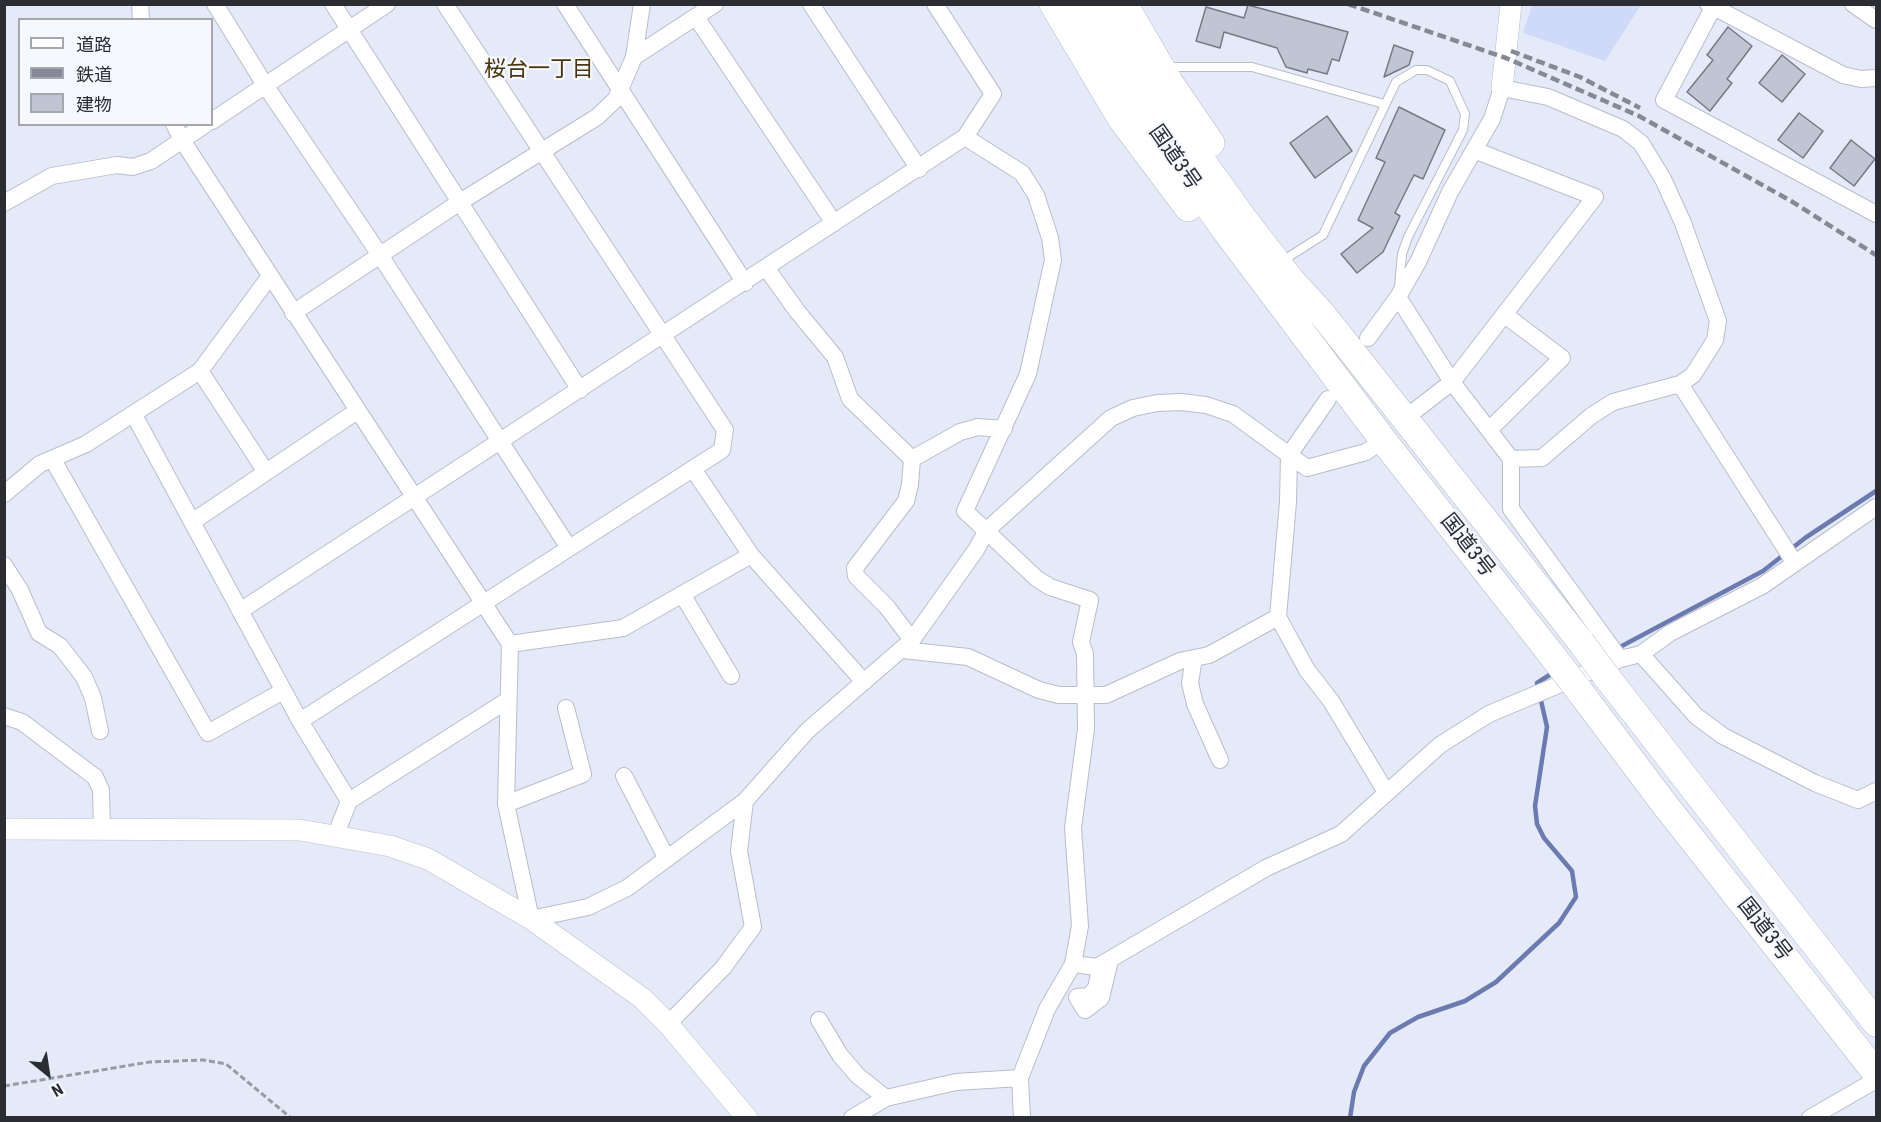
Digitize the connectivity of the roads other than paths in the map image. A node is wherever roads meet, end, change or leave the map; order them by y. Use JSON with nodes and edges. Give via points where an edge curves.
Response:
{"nodes":[{"id":1,"x":215,"y":4,"type":"edge"},
{"id":2,"x":333,"y":4,"type":"edge"},
{"id":3,"x":387,"y":4,"type":"edge"},
{"id":4,"x":445,"y":4,"type":"edge"},
{"id":5,"x":566,"y":4,"type":"edge"},
{"id":6,"x":642,"y":4,"type":"edge"},
{"id":7,"x":715,"y":4,"type":"edge"},
{"id":8,"x":811,"y":4,"type":"edge"},
{"id":9,"x":935,"y":4,"type":"edge"},
{"id":10,"x":1053,"y":4,"type":"edge"},
{"id":11,"x":1078,"y":4,"type":"edge"},
{"id":12,"x":1100,"y":4,"type":"edge"},
{"id":13,"x":1124,"y":4,"type":"edge"},
{"id":14,"x":1511,"y":4,"type":"edge"},
{"id":15,"x":1853,"y":4,"type":"edge"},
{"id":16,"x":1712,"y":6,"type":"edge"},
{"id":17,"x":696,"y":17,"type":"junction"},
{"id":18,"x":1876,"y":20,"type":"edge"},
{"id":19,"x":348,"y":29,"type":"junction"},
{"id":20,"x":634,"y":57,"type":"junction"},
{"id":21,"x":1161,"y":67,"type":"junction"},
{"id":22,"x":1876,"y":78,"type":"edge"},
{"id":23,"x":265,"y":85,"type":"junction"},
{"id":24,"x":620,"y":87,"type":"junction"},
{"id":25,"x":1502,"y":88,"type":"junction"},
{"id":26,"x":1384,"y":104,"type":"junction"},
{"id":27,"x":213,"y":119,"type":"edge"},
{"id":28,"x":175,"y":126,"type":"edge"},
{"id":29,"x":203,"y":126,"type":"edge"},
{"id":30,"x":965,"y":137,"type":"junction"},
{"id":31,"x":182,"y":141,"type":"junction"},
{"id":32,"x":1474,"y":150,"type":"junction"},
{"id":33,"x":544,"y":153,"type":"junction"},
{"id":34,"x":919,"y":170,"type":"junction"},
{"id":35,"x":460,"y":202,"type":"junction"},
{"id":36,"x":4,"y":203,"type":"edge"},
{"id":37,"x":1876,"y":214,"type":"edge"},
{"id":38,"x":834,"y":223,"type":"junction"},
{"id":39,"x":380,"y":255,"type":"junction"},
{"id":40,"x":1290,"y":256,"type":"junction"},
{"id":41,"x":767,"y":269,"type":"junction"},
{"id":42,"x":270,"y":276,"type":"junction"},
{"id":43,"x":745,"y":283,"type":"junction"},
{"id":44,"x":1398,"y":297,"type":"junction"},
{"id":45,"x":293,"y":313,"type":"junction"},
{"id":46,"x":1505,"y":315,"type":"junction"},
{"id":47,"x":1313,"y":323,"type":"junction"},
{"id":48,"x":664,"y":334,"type":"junction"},
{"id":49,"x":1368,"y":338,"type":"dead end"},
{"id":50,"x":200,"y":371,"type":"junction"},
{"id":51,"x":1452,"y":382,"type":"junction"},
{"id":52,"x":1680,"y":384,"type":"junction"},
{"id":53,"x":580,"y":390,"type":"junction"},
{"id":54,"x":1328,"y":399,"type":"dead end"},
{"id":55,"x":357,"y":411,"type":"junction"},
{"id":56,"x":134,"y":415,"type":"junction"},
{"id":57,"x":1404,"y":419,"type":"junction"},
{"id":58,"x":1004,"y":429,"type":"junction"},
{"id":59,"x":1490,"y":429,"type":"junction"},
{"id":60,"x":1383,"y":440,"type":"junction"},
{"id":61,"x":500,"y":442,"type":"junction"},
{"id":62,"x":1289,"y":455,"type":"junction"},
{"id":63,"x":912,"y":459,"type":"junction"},
{"id":64,"x":1511,"y":459,"type":"junction"},
{"id":65,"x":53,"y":460,"type":"junction"},
{"id":66,"x":693,"y":469,"type":"junction"},
{"id":67,"x":266,"y":472,"type":"junction"},
{"id":68,"x":4,"y":494,"type":"edge"},
{"id":69,"x":414,"y":500,"type":"junction"},
{"id":70,"x":1876,"y":507,"type":"edge"},
{"id":71,"x":192,"y":522,"type":"junction"},
{"id":72,"x":987,"y":530,"type":"junction"},
{"id":73,"x":569,"y":548,"type":"junction"},
{"id":74,"x":751,"y":555,"type":"junction"},
{"id":75,"x":1794,"y":562,"type":"junction"},
{"id":76,"x":4,"y":565,"type":"edge"},
{"id":77,"x":682,"y":594,"type":"junction"},
{"id":78,"x":485,"y":604,"type":"junction"},
{"id":79,"x":240,"y":611,"type":"junction"},
{"id":80,"x":1278,"y":617,"type":"junction"},
{"id":81,"x":510,"y":644,"type":"junction"},
{"id":82,"x":907,"y":645,"type":"junction"},
{"id":83,"x":1641,"y":654,"type":"junction"},
{"id":84,"x":1194,"y":658,"type":"junction"},
{"id":85,"x":1613,"y":667,"type":"junction"},
{"id":86,"x":731,"y":676,"type":"dead end"},
{"id":87,"x":864,"y":682,"type":"junction"},
{"id":88,"x":284,"y":691,"type":"junction"},
{"id":89,"x":1084,"y":695,"type":"junction"},
{"id":90,"x":508,"y":700,"type":"junction"},
{"id":91,"x":566,"y":708,"type":"dead end"},
{"id":92,"x":4,"y":716,"type":"edge"},
{"id":93,"x":300,"y":722,"type":"junction"},
{"id":94,"x":100,"y":731,"type":"dead end"},
{"id":95,"x":1220,"y":760,"type":"dead end"},
{"id":96,"x":624,"y":776,"type":"dead end"},
{"id":97,"x":1876,"y":791,"type":"edge"},
{"id":98,"x":1386,"y":792,"type":"junction"},
{"id":99,"x":349,"y":801,"type":"junction"},
{"id":100,"x":745,"y":801,"type":"junction"},
{"id":101,"x":506,"y":804,"type":"junction"},
{"id":102,"x":4,"y":829,"type":"edge"},
{"id":103,"x":102,"y":830,"type":"junction"},
{"id":104,"x":336,"y":834,"type":"junction"},
{"id":105,"x":667,"y":859,"type":"junction"},
{"id":106,"x":531,"y":919,"type":"junction"},
{"id":107,"x":1073,"y":964,"type":"junction"},
{"id":108,"x":819,"y":1020,"type":"dead end"},
{"id":109,"x":1876,"y":1023,"type":"edge"},
{"id":110,"x":668,"y":1024,"type":"junction"},
{"id":111,"x":1876,"y":1073,"type":"edge"},
{"id":112,"x":1020,"y":1078,"type":"junction"},
{"id":113,"x":1876,"y":1080,"type":"edge"},
{"id":114,"x":886,"y":1098,"type":"junction"},
{"id":115,"x":747,"y":1118,"type":"edge"},
{"id":116,"x":852,"y":1118,"type":"edge"},
{"id":117,"x":1022,"y":1118,"type":"edge"},
{"id":118,"x":1810,"y":1118,"type":"edge"}],
"edges":[{"from":1,"to":23,"type":"street"},
{"from":2,"to":19,"type":"street"},
{"from":3,"to":19,"type":"street"},
{"from":4,"to":33,"type":"street"},
{"from":5,"to":24,"type":"street"},
{"from":6,"to":20,"type":"street"},
{"from":7,"to":17,"type":"street"},
{"from":8,"to":34,"type":"street"},
{"from":9,"to":30,"type":"street","via":[[993,94]]},
{"from":10,"to":47,"type":"highway","via":[[1122,120],[1267,306]]},
{"from":11,"to":47,"type":"highway","name":"国道3号","via":[[1145,117],[1225,230]]},
{"from":12,"to":47,"type":"highway","name":"国道3号","via":[[1163,107],[1290,279]]},
{"from":13,"to":21,"type":"highway"},
{"from":14,"to":25,"type":"street"},
{"from":15,"to":18,"type":"street"},
{"from":16,"to":22,"type":"street","via":[[1844,75]]},
{"from":16,"to":37,"type":"street","via":[[1664,100]]},
{"from":17,"to":20,"type":"street"},
{"from":17,"to":38,"type":"street"},
{"from":19,"to":23,"type":"street"},
{"from":19,"to":35,"type":"street"},
{"from":20,"to":24,"type":"street"},
{"from":21,"to":26,"type":"lane","via":[[1252,68]]},
{"from":21,"to":40,"type":"highway"},
{"from":23,"to":27,"type":"street"},
{"from":23,"to":39,"type":"street"},
{"from":24,"to":33,"type":"street","via":[[616,99],[597,117]]},
{"from":24,"to":43,"type":"street"},
{"from":25,"to":32,"type":"street","via":[[1492,119]]},
{"from":25,"to":52,"type":"street","via":[[1548,96],[1623,129],[1641,143],[1663,179],[1718,321],[1715,340],[1693,375]]},
{"from":26,"to":40,"type":"lane","via":[[1323,235]]},
{"from":26,"to":44,"type":"lane","via":[[1396,82],[1416,70],[1427,70],[1450,81],[1465,114],[1463,130],[1408,237],[1402,254]]},
{"from":28,"to":31,"type":"street"},
{"from":29,"to":31,"type":"street"},
{"from":30,"to":34,"type":"street"},
{"from":30,"to":58,"type":"street","via":[[1022,173],[1036,195],[1053,260],[1028,374]]},
{"from":31,"to":36,"type":"street","via":[[151,161],[133,167],[117,165],[52,176]]},
{"from":31,"to":42,"type":"street"},
{"from":32,"to":44,"type":"street"},
{"from":32,"to":46,"type":"street","via":[[1595,197]]},
{"from":33,"to":35,"type":"street"},
{"from":33,"to":48,"type":"street"},
{"from":34,"to":38,"type":"street"},
{"from":35,"to":39,"type":"street"},
{"from":35,"to":53,"type":"street"},
{"from":38,"to":41,"type":"street"},
{"from":39,"to":45,"type":"street"},
{"from":39,"to":61,"type":"street"},
{"from":40,"to":47,"type":"highway","via":[[1305,276]]},
{"from":41,"to":43,"type":"street"},
{"from":41,"to":63,"type":"street","via":[[835,357],[850,399]]},
{"from":42,"to":45,"type":"street"},
{"from":42,"to":50,"type":"street"},
{"from":43,"to":48,"type":"street"},
{"from":44,"to":49,"type":"street"},
{"from":44,"to":51,"type":"street"},
{"from":45,"to":55,"type":"street"},
{"from":46,"to":51,"type":"street"},
{"from":46,"to":59,"type":"street","via":[[1562,358]]},
{"from":47,"to":57,"type":"highway","name":"国道3号"},
{"from":47,"to":60,"type":"highway","name":"国道3号"},
{"from":48,"to":53,"type":"street"},
{"from":48,"to":66,"type":"street","via":[[725,430],[722,450]]},
{"from":50,"to":56,"type":"street"},
{"from":50,"to":67,"type":"street"},
{"from":51,"to":57,"type":"street"},
{"from":51,"to":59,"type":"street"},
{"from":52,"to":64,"type":"street","via":[[1613,402],[1542,458]]},
{"from":52,"to":75,"type":"street"},
{"from":53,"to":61,"type":"street"},
{"from":54,"to":62,"type":"street"},
{"from":55,"to":67,"type":"street"},
{"from":55,"to":69,"type":"street"},
{"from":56,"to":65,"type":"street"},
{"from":56,"to":71,"type":"street"},
{"from":57,"to":85,"type":"highway","name":"国道3号","bridge":true,"via":[[1581,642]]},
{"from":58,"to":63,"type":"street","via":[[978,427],[960,432]]},
{"from":58,"to":72,"type":"street","via":[[965,511]]},
{"from":59,"to":64,"type":"street"},
{"from":60,"to":62,"type":"street","via":[[1366,452],[1307,468]]},
{"from":60,"to":111,"type":"highway","name":"国道3号","bridge":true},
{"from":61,"to":69,"type":"street"},
{"from":61,"to":73,"type":"street"},
{"from":62,"to":72,"type":"street","via":[[1233,414],[1206,405],[1181,402],[1133,408],[1111,418]]},
{"from":62,"to":80,"type":"street"},
{"from":63,"to":82,"type":"street","via":[[906,501],[855,568],[856,576],[887,607]]},
{"from":64,"to":85,"type":"street","via":[[1511,509]]},
{"from":65,"to":68,"type":"street","via":[[40,464]]},
{"from":65,"to":88,"type":"street","via":[[207,733]]},
{"from":66,"to":73,"type":"street"},
{"from":66,"to":74,"type":"street"},
{"from":67,"to":71,"type":"street"},
{"from":69,"to":78,"type":"street"},
{"from":69,"to":79,"type":"street"},
{"from":70,"to":75,"type":"street"},
{"from":71,"to":79,"type":"street"},
{"from":72,"to":82,"type":"street"},
{"from":72,"to":89,"type":"street","via":[[1036,578],[1050,587],[1090,600],[1081,642],[1086,654]]},
{"from":73,"to":78,"type":"street"},
{"from":74,"to":77,"type":"street"},
{"from":74,"to":87,"type":"street"},
{"from":75,"to":83,"type":"street","via":[[1762,586],[1670,633]]},
{"from":76,"to":94,"type":"street","via":[[39,633],[60,646],[84,677]]},
{"from":77,"to":81,"type":"street","via":[[623,628]]},
{"from":77,"to":86,"type":"street"},
{"from":78,"to":81,"type":"street"},
{"from":78,"to":93,"type":"street"},
{"from":79,"to":88,"type":"street"},
{"from":80,"to":84,"type":"street","via":[[1209,655]]},
{"from":80,"to":98,"type":"street","via":[[1307,670],[1331,701]]},
{"from":81,"to":90,"type":"street"},
{"from":82,"to":87,"type":"street"},
{"from":82,"to":89,"type":"street","via":[[968,657],[1059,696]]},
{"from":83,"to":85,"type":"street"},
{"from":83,"to":97,"type":"street","via":[[1696,716],[1723,736],[1815,783],[1858,800]]},
{"from":84,"to":89,"type":"street","via":[[1155,671],[1106,695]]},
{"from":84,"to":95,"type":"street","via":[[1190,683],[1195,704]]},
{"from":85,"to":98,"type":"street","via":[[1489,714],[1440,745]]},
{"from":85,"to":109,"type":"highway","name":"国道3号"},
{"from":87,"to":100,"type":"street","via":[[807,731]]},
{"from":88,"to":93,"type":"street"},
{"from":89,"to":107,"type":"street","via":[[1086,729],[1073,828],[1080,926]]},
{"from":90,"to":99,"type":"street"},
{"from":90,"to":101,"type":"street"},
{"from":91,"to":101,"type":"street","via":[[583,774]]},
{"from":92,"to":103,"type":"street","via":[[22,722],[95,777],[101,790]]},
{"from":93,"to":99,"type":"street"},
{"from":96,"to":105,"type":"street"},
{"from":98,"to":107,"type":"street","via":[[1341,834],[1266,868],[1097,967]]},
{"from":99,"to":104,"type":"street"},
{"from":100,"to":105,"type":"street"},
{"from":100,"to":110,"type":"street","via":[[739,851],[753,927],[723,968]]},
{"from":101,"to":106,"type":"street"},
{"from":102,"to":103,"type":"street"},
{"from":103,"to":104,"type":"street","via":[[259,828]]},
{"from":104,"to":106,"type":"street","via":[[390,846],[428,860]]},
{"from":105,"to":106,"type":"street","via":[[627,888],[588,907]]},
{"from":106,"to":110,"type":"street","via":[[642,998]]},
{"from":107,"to":112,"type":"street","via":[[1047,1009]]},
{"from":108,"to":114,"type":"street","via":[[858,1076]]},
{"from":110,"to":115,"type":"street"},
{"from":112,"to":114,"type":"street","via":[[956,1082]]},
{"from":112,"to":117,"type":"street"},
{"from":113,"to":118,"type":"street"},
{"from":114,"to":116,"type":"street"}]}
